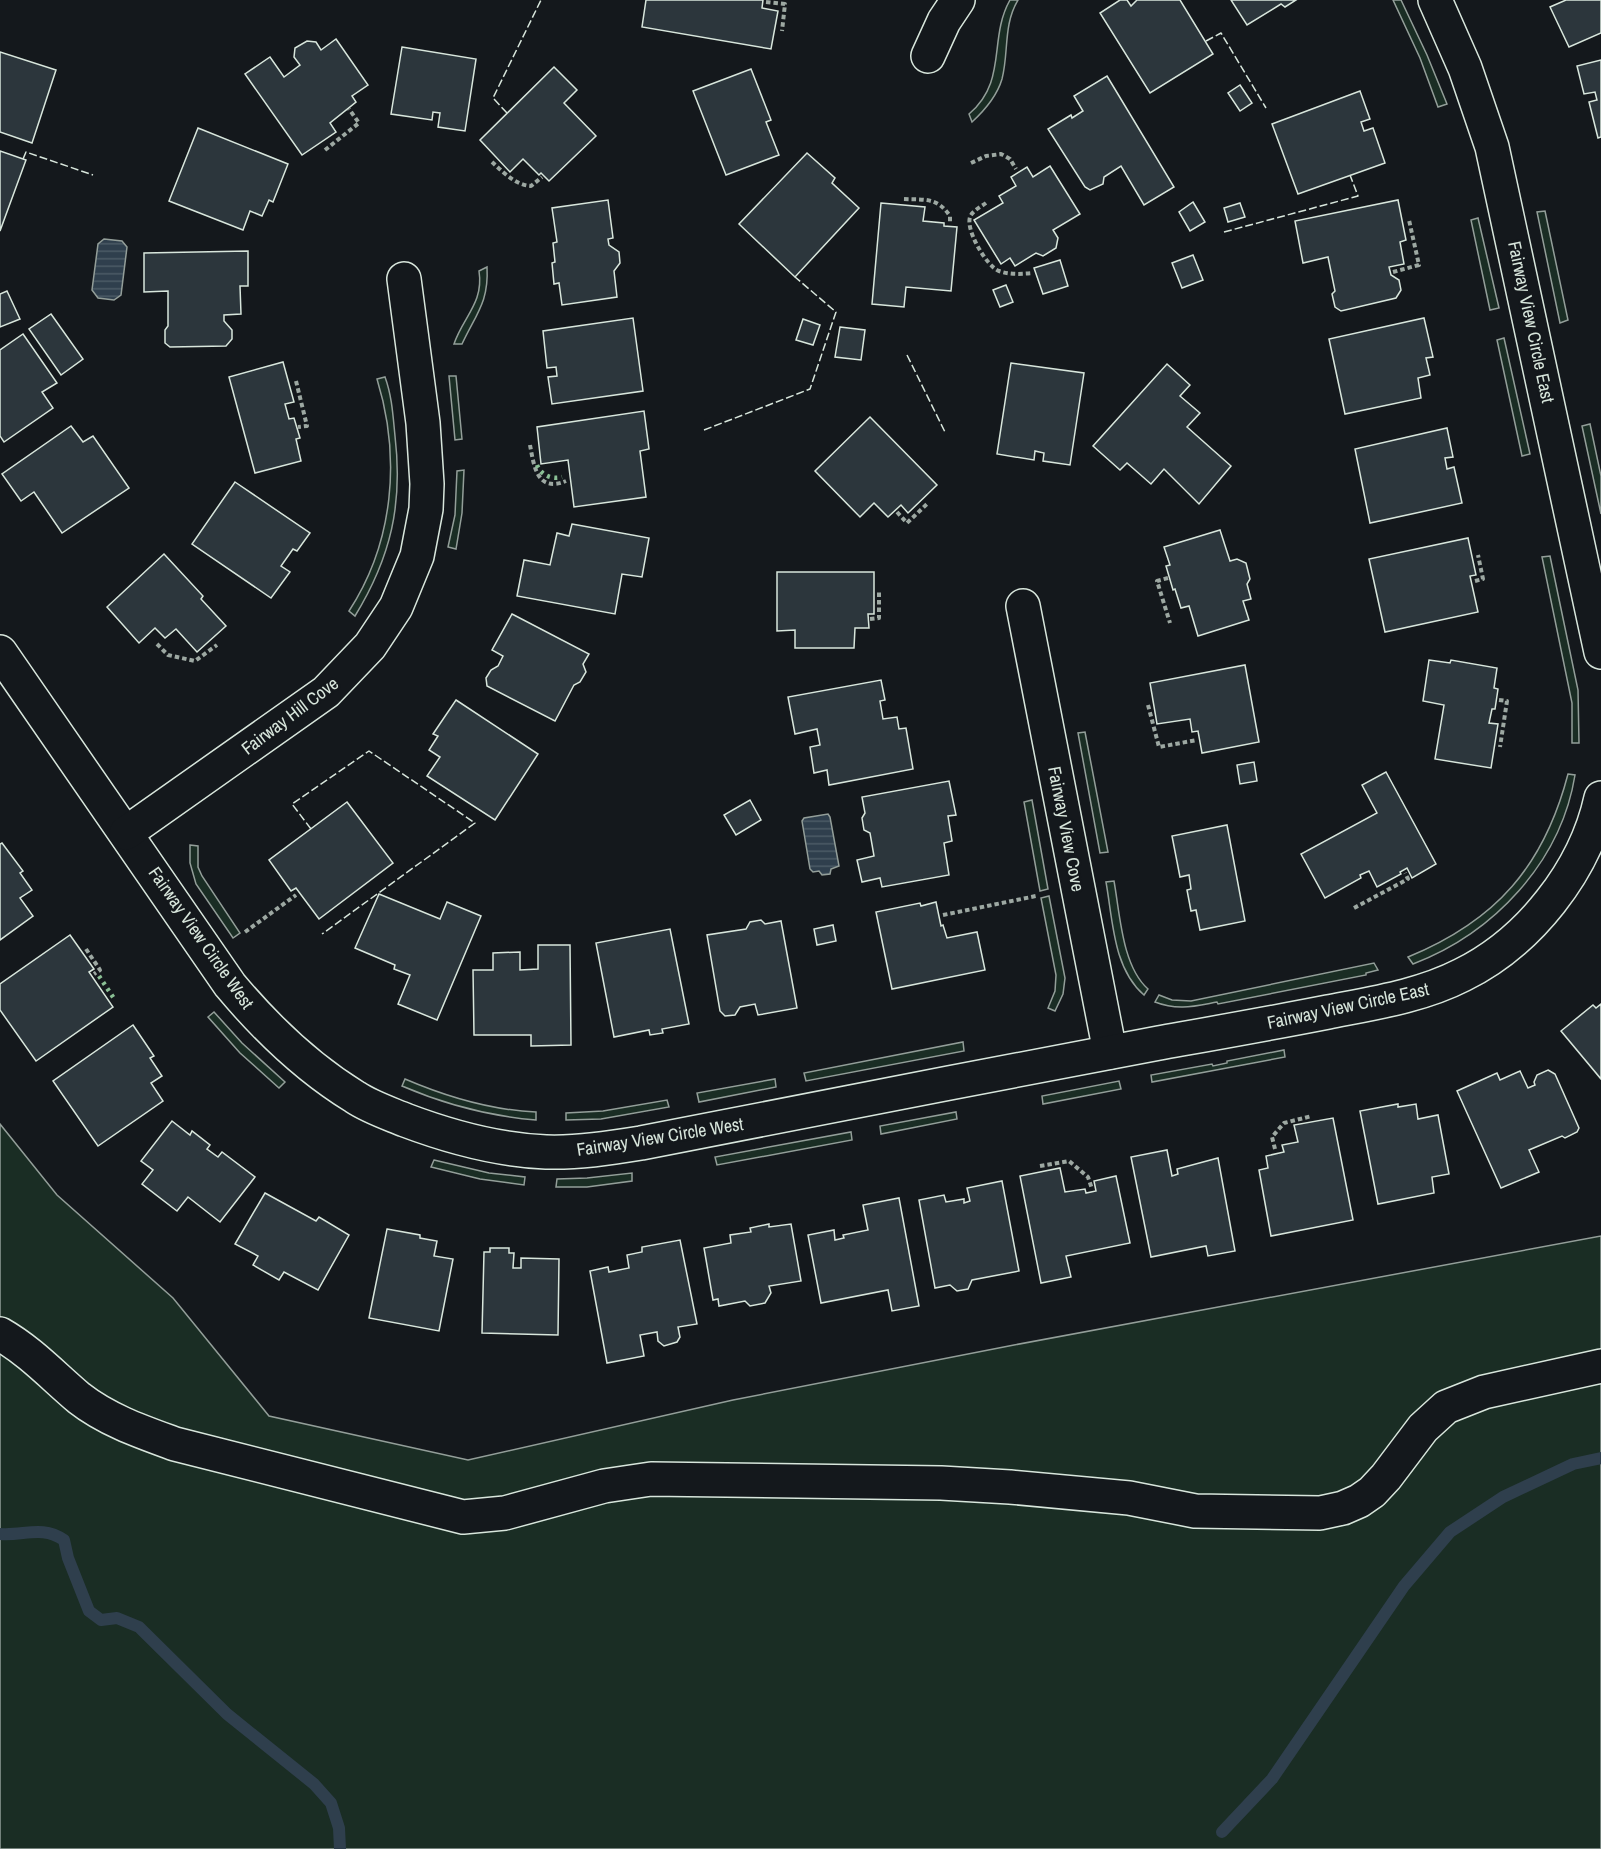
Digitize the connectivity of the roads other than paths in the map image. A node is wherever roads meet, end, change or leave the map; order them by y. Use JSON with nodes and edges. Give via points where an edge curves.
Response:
{"nodes":[{"id":1,"x":958,"y":0,"type":"edge"},
{"id":2,"x":1435,"y":0,"type":"edge"},
{"id":3,"x":928,"y":56,"type":"dead end"},
{"id":4,"x":404,"y":279,"type":"dead end"},
{"id":5,"x":1023,"y":606,"type":"dead end"},
{"id":6,"x":0,"y":652,"type":"edge"},
{"id":7,"x":1601,"y":652,"type":"edge"},
{"id":8,"x":1601,"y":798,"type":"edge"},
{"id":9,"x":126,"y":833,"type":"junction"},
{"id":10,"x":1110,"y":1052,"type":"junction"},
{"id":11,"x":0,"y":1334,"type":"edge"},
{"id":12,"x":1601,"y":1366,"type":"edge"}],
"edges":[{"from":1,"to":3,"type":"street"},
{"from":2,"to":7,"type":"street","name":"Fairway View Circle East","via":[[1465,68],[1492,147]]},
{"from":4,"to":9,"type":"street","name":"Fairway Hill Cove","via":[[427,484],[423,533],[396,607],[370,646],[326,692]]},
{"from":5,"to":10,"type":"street","name":"Fairway View Cove"},
{"from":6,"to":9,"type":"street","name":"Fairway View Circle West"},
{"from":8,"to":10,"type":"street","name":"Fairway View Circle East","via":[[1581,853],[1542,911],[1512,942],[1464,974],[1403,997]]},
{"from":9,"to":10,"type":"street","name":"Fairway View Circle West","via":[[230,985],[273,1034],[356,1098],[430,1129],[483,1144],[552,1152],[630,1145]]},
{"from":11,"to":12,"type":"street","via":[[21,1346],[80,1399],[129,1427],[175,1444],[463,1517],[505,1513],[604,1486],[651,1479],[941,1483],[1129,1498],[1195,1511],[1320,1513],[1344,1508],[1371,1492],[1446,1407],[1484,1392]]}]}
